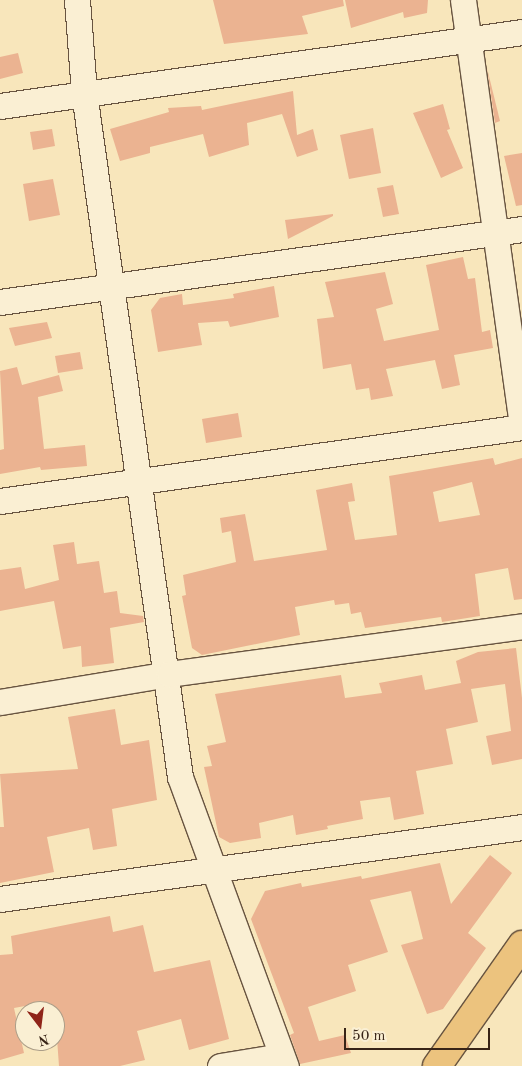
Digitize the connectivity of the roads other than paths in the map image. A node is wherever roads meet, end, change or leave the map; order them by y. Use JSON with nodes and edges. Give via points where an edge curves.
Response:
{"nodes":[{"id":1,"x":78,"y":0,"type":"edge"},
{"id":2,"x":463,"y":0,"type":"edge"},
{"id":3,"x":522,"y":32,"type":"edge"},
{"id":4,"x":466,"y":40,"type":"junction"},
{"id":5,"x":84,"y":93,"type":"junction"},
{"id":6,"x":0,"y":106,"type":"edge"},
{"id":7,"x":522,"y":229,"type":"edge"},
{"id":8,"x":494,"y":234,"type":"junction"},
{"id":9,"x":112,"y":287,"type":"junction"},
{"id":10,"x":0,"y":302,"type":"edge"},
{"id":11,"x":522,"y":426,"type":"edge"},
{"id":12,"x":140,"y":480,"type":"junction"},
{"id":13,"x":0,"y":501,"type":"edge"},
{"id":14,"x":522,"y":626,"type":"edge"},
{"id":15,"x":168,"y":674,"type":"junction"},
{"id":16,"x":0,"y":702,"type":"edge"},
{"id":17,"x":522,"y":827,"type":"edge"},
{"id":18,"x":215,"y":869,"type":"junction"},
{"id":19,"x":0,"y":899,"type":"edge"},
{"id":20,"x":522,"y":945,"type":"edge"},
{"id":21,"x":283,"y":1061,"type":"edge"},
{"id":22,"x":220,"y":1066,"type":"edge"},
{"id":23,"x":437,"y":1066,"type":"edge"}],
"edges":[{"from":1,"to":5,"type":"street"},
{"from":2,"to":4,"type":"street"},
{"from":3,"to":4,"type":"street"},
{"from":4,"to":5,"type":"street"},
{"from":4,"to":8,"type":"street"},
{"from":5,"to":6,"type":"street"},
{"from":5,"to":9,"type":"street"},
{"from":7,"to":8,"type":"street"},
{"from":8,"to":9,"type":"street"},
{"from":8,"to":11,"type":"street"},
{"from":9,"to":10,"type":"street"},
{"from":9,"to":12,"type":"street"},
{"from":11,"to":12,"type":"street"},
{"from":12,"to":13,"type":"street"},
{"from":12,"to":15,"type":"street"},
{"from":14,"to":15,"type":"street"},
{"from":15,"to":16,"type":"street"},
{"from":15,"to":18,"type":"street","via":[[180,777]]},
{"from":17,"to":18,"type":"street"},
{"from":18,"to":19,"type":"street"},
{"from":18,"to":21,"type":"street"},
{"from":20,"to":23,"type":"main road"},
{"from":21,"to":22,"type":"street"}]}
